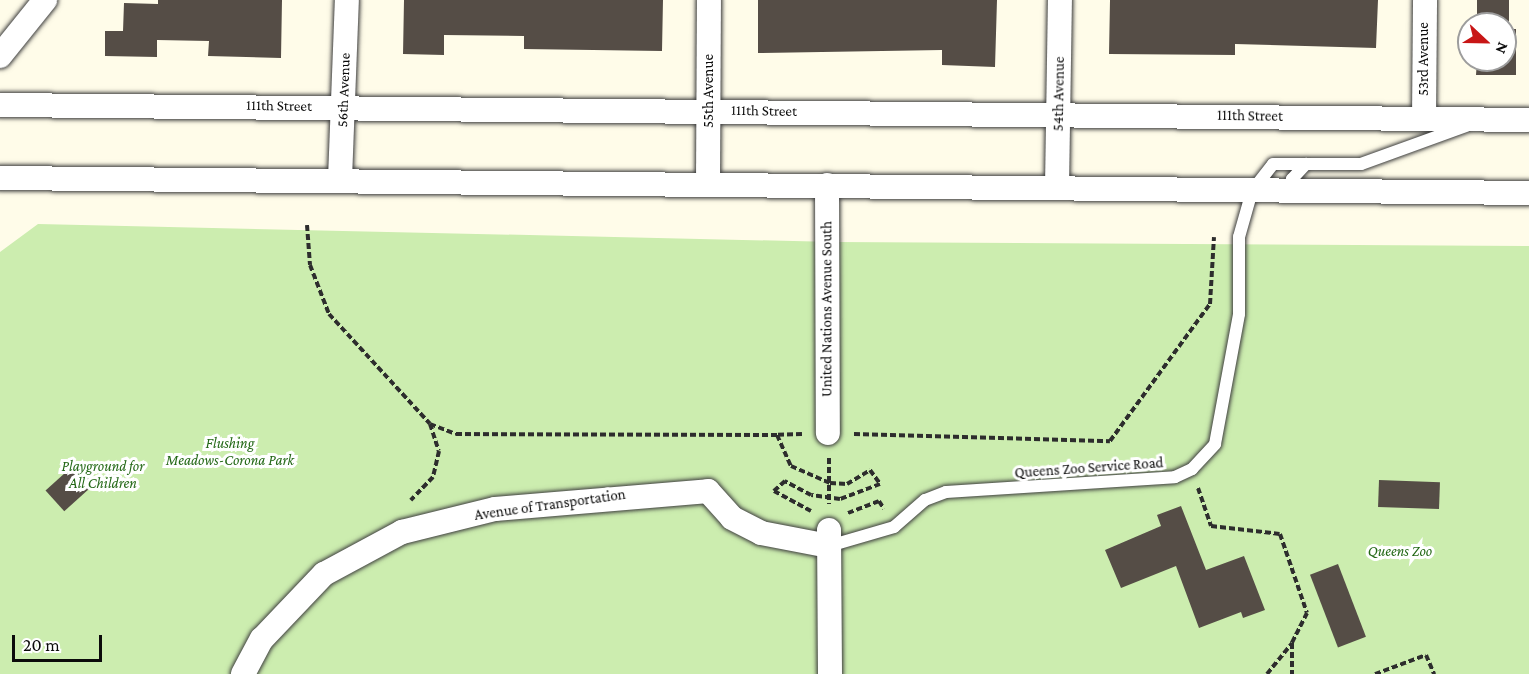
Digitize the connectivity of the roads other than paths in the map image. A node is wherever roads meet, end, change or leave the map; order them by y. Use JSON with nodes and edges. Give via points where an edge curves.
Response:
{"nodes":[{"id":1,"x":45,"y":0,"type":"edge"},
{"id":2,"x":347,"y":0,"type":"edge"},
{"id":3,"x":709,"y":0,"type":"edge"},
{"id":4,"x":1060,"y":0,"type":"edge"},
{"id":5,"x":1425,"y":0,"type":"edge"},
{"id":6,"x":0,"y":56,"type":"edge"},
{"id":7,"x":0,"y":105,"type":"edge"},
{"id":8,"x":344,"y":107,"type":"junction"},
{"id":9,"x":709,"y":111,"type":"junction"},
{"id":10,"x":1059,"y":114,"type":"junction"},
{"id":11,"x":1424,"y":119,"type":"junction"},
{"id":12,"x":1484,"y":120,"type":"junction"},
{"id":13,"x":1529,"y":120,"type":"edge"},
{"id":14,"x":1306,"y":164,"type":"junction"},
{"id":15,"x":0,"y":178,"type":"edge"},
{"id":16,"x":340,"y":179,"type":"junction"},
{"id":17,"x":708,"y":183,"type":"junction"},
{"id":18,"x":827,"y":185,"type":"junction"},
{"id":19,"x":1057,"y":188,"type":"junction"},
{"id":20,"x":1252,"y":191,"type":"junction"},
{"id":21,"x":1290,"y":191,"type":"junction"},
{"id":22,"x":1529,"y":193,"type":"edge"},
{"id":23,"x":828,"y":433,"type":"road end"},
{"id":24,"x":829,"y":530,"type":"junction"},
{"id":25,"x":243,"y":674,"type":"edge"},
{"id":26,"x":830,"y":674,"type":"edge"}],
"edges":[{"from":1,"to":6,"type":"street"},
{"from":2,"to":8,"type":"street","name":"56th Avenue"},
{"from":3,"to":9,"type":"street","name":"55th Avenue"},
{"from":4,"to":10,"type":"street","name":"54th Avenue"},
{"from":5,"to":11,"type":"street","name":"53rd Avenue"},
{"from":7,"to":8,"type":"street","name":"111th Street"},
{"from":8,"to":9,"type":"street","name":"111th Street"},
{"from":8,"to":16,"type":"street","name":"56th Avenue"},
{"from":9,"to":10,"type":"street","name":"111th Street"},
{"from":9,"to":17,"type":"street","name":"55th Avenue"},
{"from":10,"to":11,"type":"street","name":"111th Street"},
{"from":10,"to":19,"type":"street","name":"54th Avenue"},
{"from":11,"to":12,"type":"street","name":"111th Street"},
{"from":12,"to":13,"type":"street","name":"111th Street"},
{"from":12,"to":14,"type":"lane","via":[[1361,164]]},
{"from":14,"to":20,"type":"lane","via":[[1273,164]]},
{"from":14,"to":21,"type":"lane","via":[[1292,179]]},
{"from":15,"to":16,"type":"street"},
{"from":16,"to":17,"type":"street"},
{"from":17,"to":18,"type":"street"},
{"from":18,"to":19,"type":"street"},
{"from":18,"to":23,"type":"street","name":"United Nations Avenue South"},
{"from":19,"to":20,"type":"street"},
{"from":20,"to":21,"type":"street"},
{"from":20,"to":24,"type":"lane","name":"Queens Zoo Service Road","via":[[1239,237],[1239,314],[1215,444],[1192,469],[1175,477],[946,492],[925,500],[894,527]]},
{"from":21,"to":22,"type":"street"},
{"from":24,"to":25,"type":"street","name":"Avenue of Transportation","via":[[761,534],[732,518],[708,491],[495,509],[402,532],[324,574],[262,639]]},
{"from":24,"to":26,"type":"street"}]}
